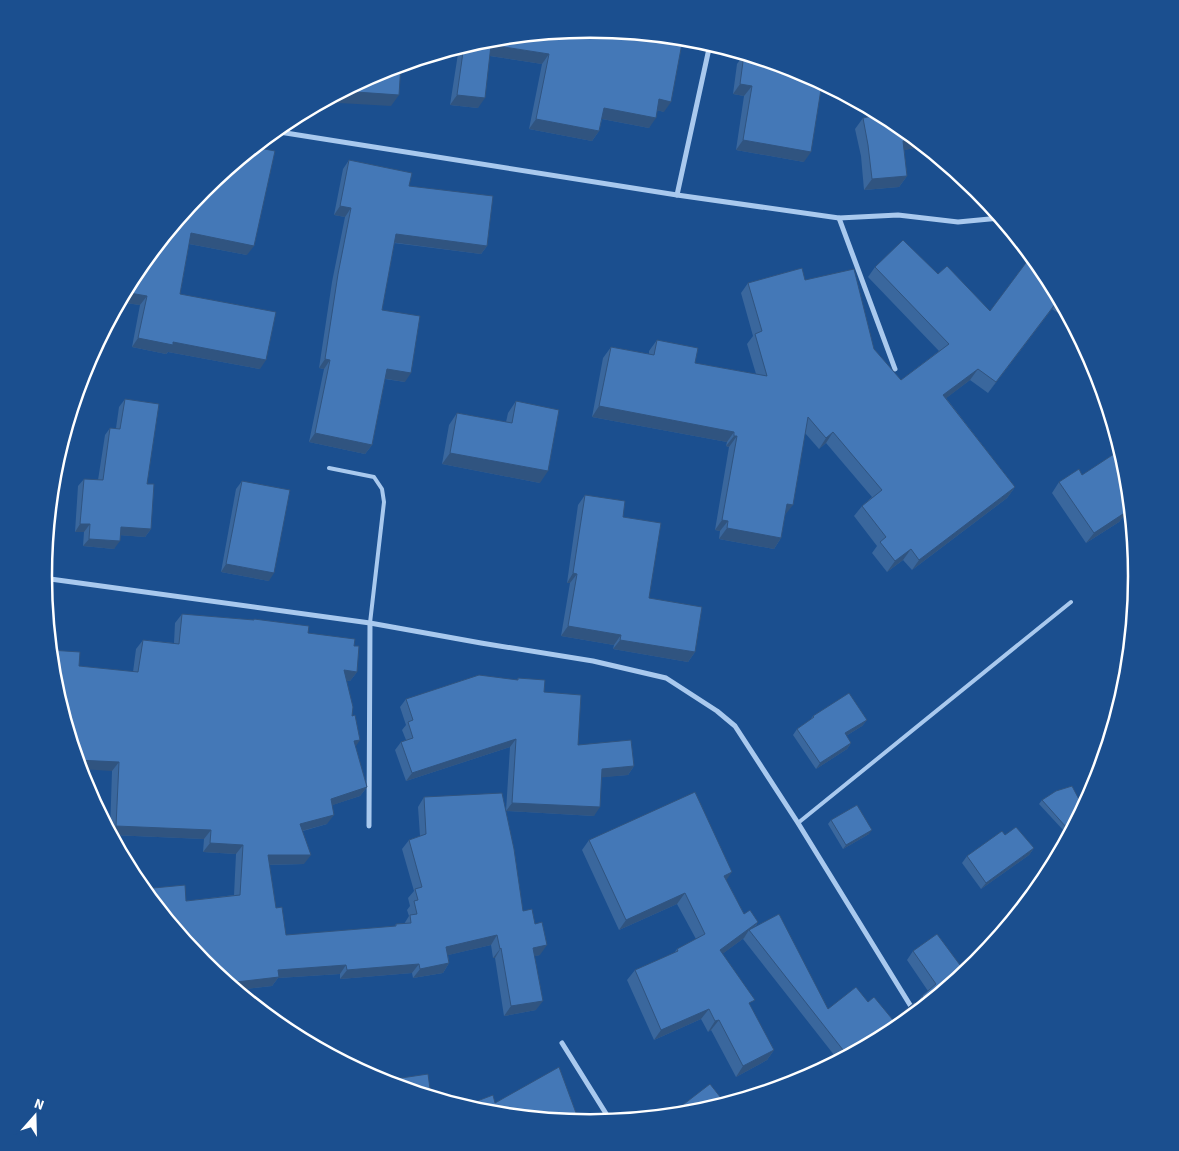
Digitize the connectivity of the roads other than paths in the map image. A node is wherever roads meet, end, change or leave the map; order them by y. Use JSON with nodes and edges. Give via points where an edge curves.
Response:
{"nodes":[{"id":1,"x":708,"y":51,"type":"edge"},
{"id":2,"x":284,"y":133,"type":"edge"},
{"id":3,"x":677,"y":195,"type":"junction"},
{"id":4,"x":839,"y":218,"type":"junction"},
{"id":5,"x":992,"y":219,"type":"edge"},
{"id":6,"x":895,"y":369,"type":"dead end"},
{"id":7,"x":328,"y":468,"type":"dead end"},
{"id":8,"x":52,"y":579,"type":"edge"},
{"id":9,"x":1071,"y":602,"type":"dead end"},
{"id":10,"x":370,"y":623,"type":"junction"},
{"id":11,"x":798,"y":822,"type":"junction"},
{"id":12,"x":369,"y":826,"type":"dead end"},
{"id":13,"x":910,"y":1007,"type":"edge"},
{"id":14,"x":562,"y":1043,"type":"dead end"},
{"id":15,"x":606,"y":1113,"type":"edge"}],
"edges":[{"from":1,"to":3,"type":"street"},
{"from":2,"to":3,"type":"street"},
{"from":3,"to":4,"type":"street"},
{"from":4,"to":5,"type":"street","via":[[898,215],[958,222]]},
{"from":4,"to":6,"type":"street"},
{"from":7,"to":10,"type":"lane","via":[[374,477],[382,489],[384,502]]},
{"from":8,"to":10,"type":"street"},
{"from":9,"to":11,"type":"lane"},
{"from":10,"to":11,"type":"street","via":[[593,661],[666,678],[735,726]]},
{"from":10,"to":12,"type":"street"},
{"from":11,"to":13,"type":"street"},
{"from":14,"to":15,"type":"street"}]}
